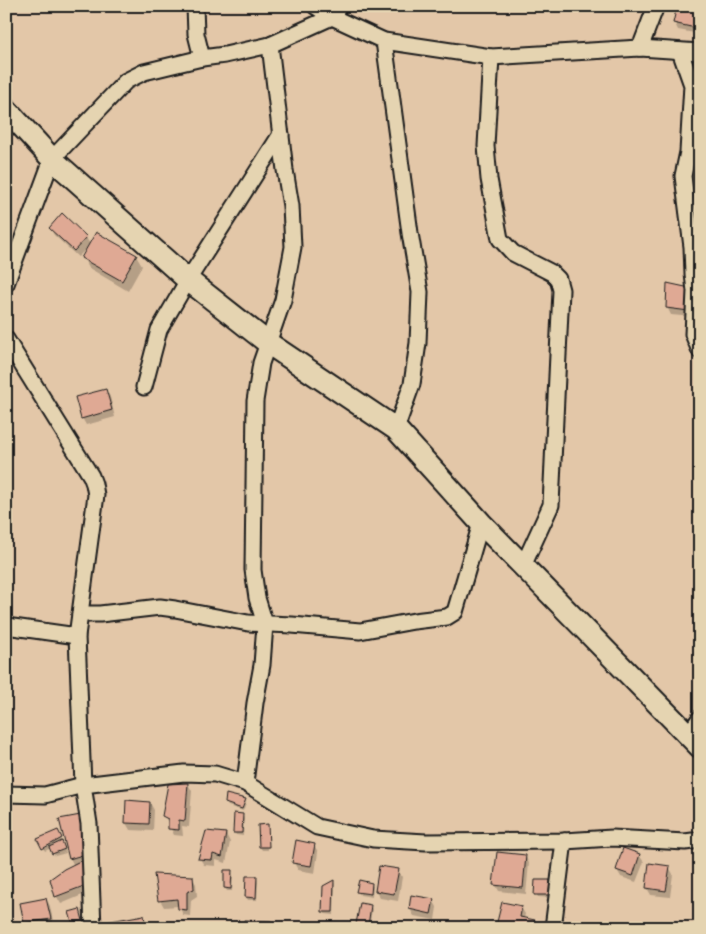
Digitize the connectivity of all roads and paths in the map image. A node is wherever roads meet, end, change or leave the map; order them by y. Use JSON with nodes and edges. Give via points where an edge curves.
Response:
{"nodes":[{"id":1,"x":195,"y":6,"type":"edge"},
{"id":2,"x":315,"y":6,"type":"edge"},
{"id":3,"x":656,"y":6,"type":"edge"},
{"id":4,"x":335,"y":12,"type":"edge"},
{"id":5,"x":384,"y":41,"type":"junction"},
{"id":6,"x":270,"y":45,"type":"junction"},
{"id":7,"x":640,"y":48,"type":"junction"},
{"id":8,"x":680,"y":51,"type":"junction"},
{"id":9,"x":700,"y":52,"type":"edge"},
{"id":10,"x":491,"y":57,"type":"junction"},
{"id":11,"x":202,"y":58,"type":"junction"},
{"id":12,"x":6,"y":108,"type":"edge"},
{"id":13,"x":281,"y":134,"type":"junction"},
{"id":14,"x":52,"y":159,"type":"junction"},
{"id":15,"x":188,"y":280,"type":"junction"},
{"id":16,"x":6,"y":284,"type":"edge"},
{"id":17,"x":6,"y":339,"type":"edge"},
{"id":18,"x":268,"y":343,"type":"junction"},
{"id":19,"x":700,"y":351,"type":"edge"},
{"id":20,"x":144,"y":387,"type":"dead end"},
{"id":21,"x":396,"y":429,"type":"junction"},
{"id":22,"x":481,"y":523,"type":"junction"},
{"id":23,"x":523,"y":566,"type":"junction"},
{"id":24,"x":80,"y":614,"type":"junction"},
{"id":25,"x":265,"y":624,"type":"junction"},
{"id":26,"x":6,"y":626,"type":"edge"},
{"id":27,"x":78,"y":636,"type":"junction"},
{"id":28,"x":696,"y":734,"type":"edge"},
{"id":29,"x":245,"y":783,"type":"junction"},
{"id":30,"x":83,"y":785,"type":"junction"},
{"id":31,"x":6,"y":794,"type":"edge"},
{"id":32,"x":564,"y":840,"type":"junction"},
{"id":33,"x":700,"y":840,"type":"edge"},
{"id":34,"x":93,"y":928,"type":"edge"},
{"id":35,"x":553,"y":928,"type":"edge"}],
"edges":[{"from":1,"to":11,"type":"street","via":[[196,34]]},
{"from":2,"to":4,"type":"street"},
{"from":3,"to":7,"type":"street"},
{"from":4,"to":5,"type":"street"},
{"from":4,"to":6,"type":"street"},
{"from":5,"to":10,"type":"street"},
{"from":5,"to":21,"type":"street","via":[[420,292],[412,384]]},
{"from":6,"to":11,"type":"street"},
{"from":6,"to":13,"type":"street"},
{"from":7,"to":8,"type":"street"},
{"from":7,"to":10,"type":"street"},
{"from":8,"to":9,"type":"street"},
{"from":8,"to":19,"type":"street","via":[[692,85],[688,152],[683,176],[695,291],[693,334]]},
{"from":10,"to":23,"type":"street","via":[[486,146],[500,239],[513,253],[552,272],[561,290],[551,505]]},
{"from":11,"to":14,"type":"street","via":[[144,72],[126,81]]},
{"from":12,"to":14,"type":"street"},
{"from":13,"to":15,"type":"street"},
{"from":13,"to":18,"type":"street","via":[[293,247],[283,300]]},
{"from":14,"to":15,"type":"street"},
{"from":14,"to":16,"type":"street"},
{"from":15,"to":18,"type":"street"},
{"from":15,"to":20,"type":"street","via":[[159,330]]},
{"from":17,"to":24,"type":"street","via":[[94,484],[96,495]]},
{"from":18,"to":21,"type":"street"},
{"from":18,"to":25,"type":"street","via":[[255,401],[253,570]]},
{"from":21,"to":22,"type":"street"},
{"from":22,"to":23,"type":"street"},
{"from":22,"to":25,"type":"street","via":[[455,612],[447,617],[360,631]]},
{"from":23,"to":28,"type":"street"},
{"from":24,"to":25,"type":"street","via":[[160,607]]},
{"from":24,"to":27,"type":"street"},
{"from":25,"to":29,"type":"street"},
{"from":26,"to":27,"type":"street"},
{"from":27,"to":30,"type":"street"},
{"from":29,"to":30,"type":"street","via":[[215,774],[184,773]]},
{"from":29,"to":32,"type":"street","via":[[317,827],[373,839],[426,842]]},
{"from":30,"to":31,"type":"street","via":[[45,795]]},
{"from":30,"to":34,"type":"street","via":[[89,824]]},
{"from":32,"to":33,"type":"street"},
{"from":32,"to":35,"type":"street"}]}
